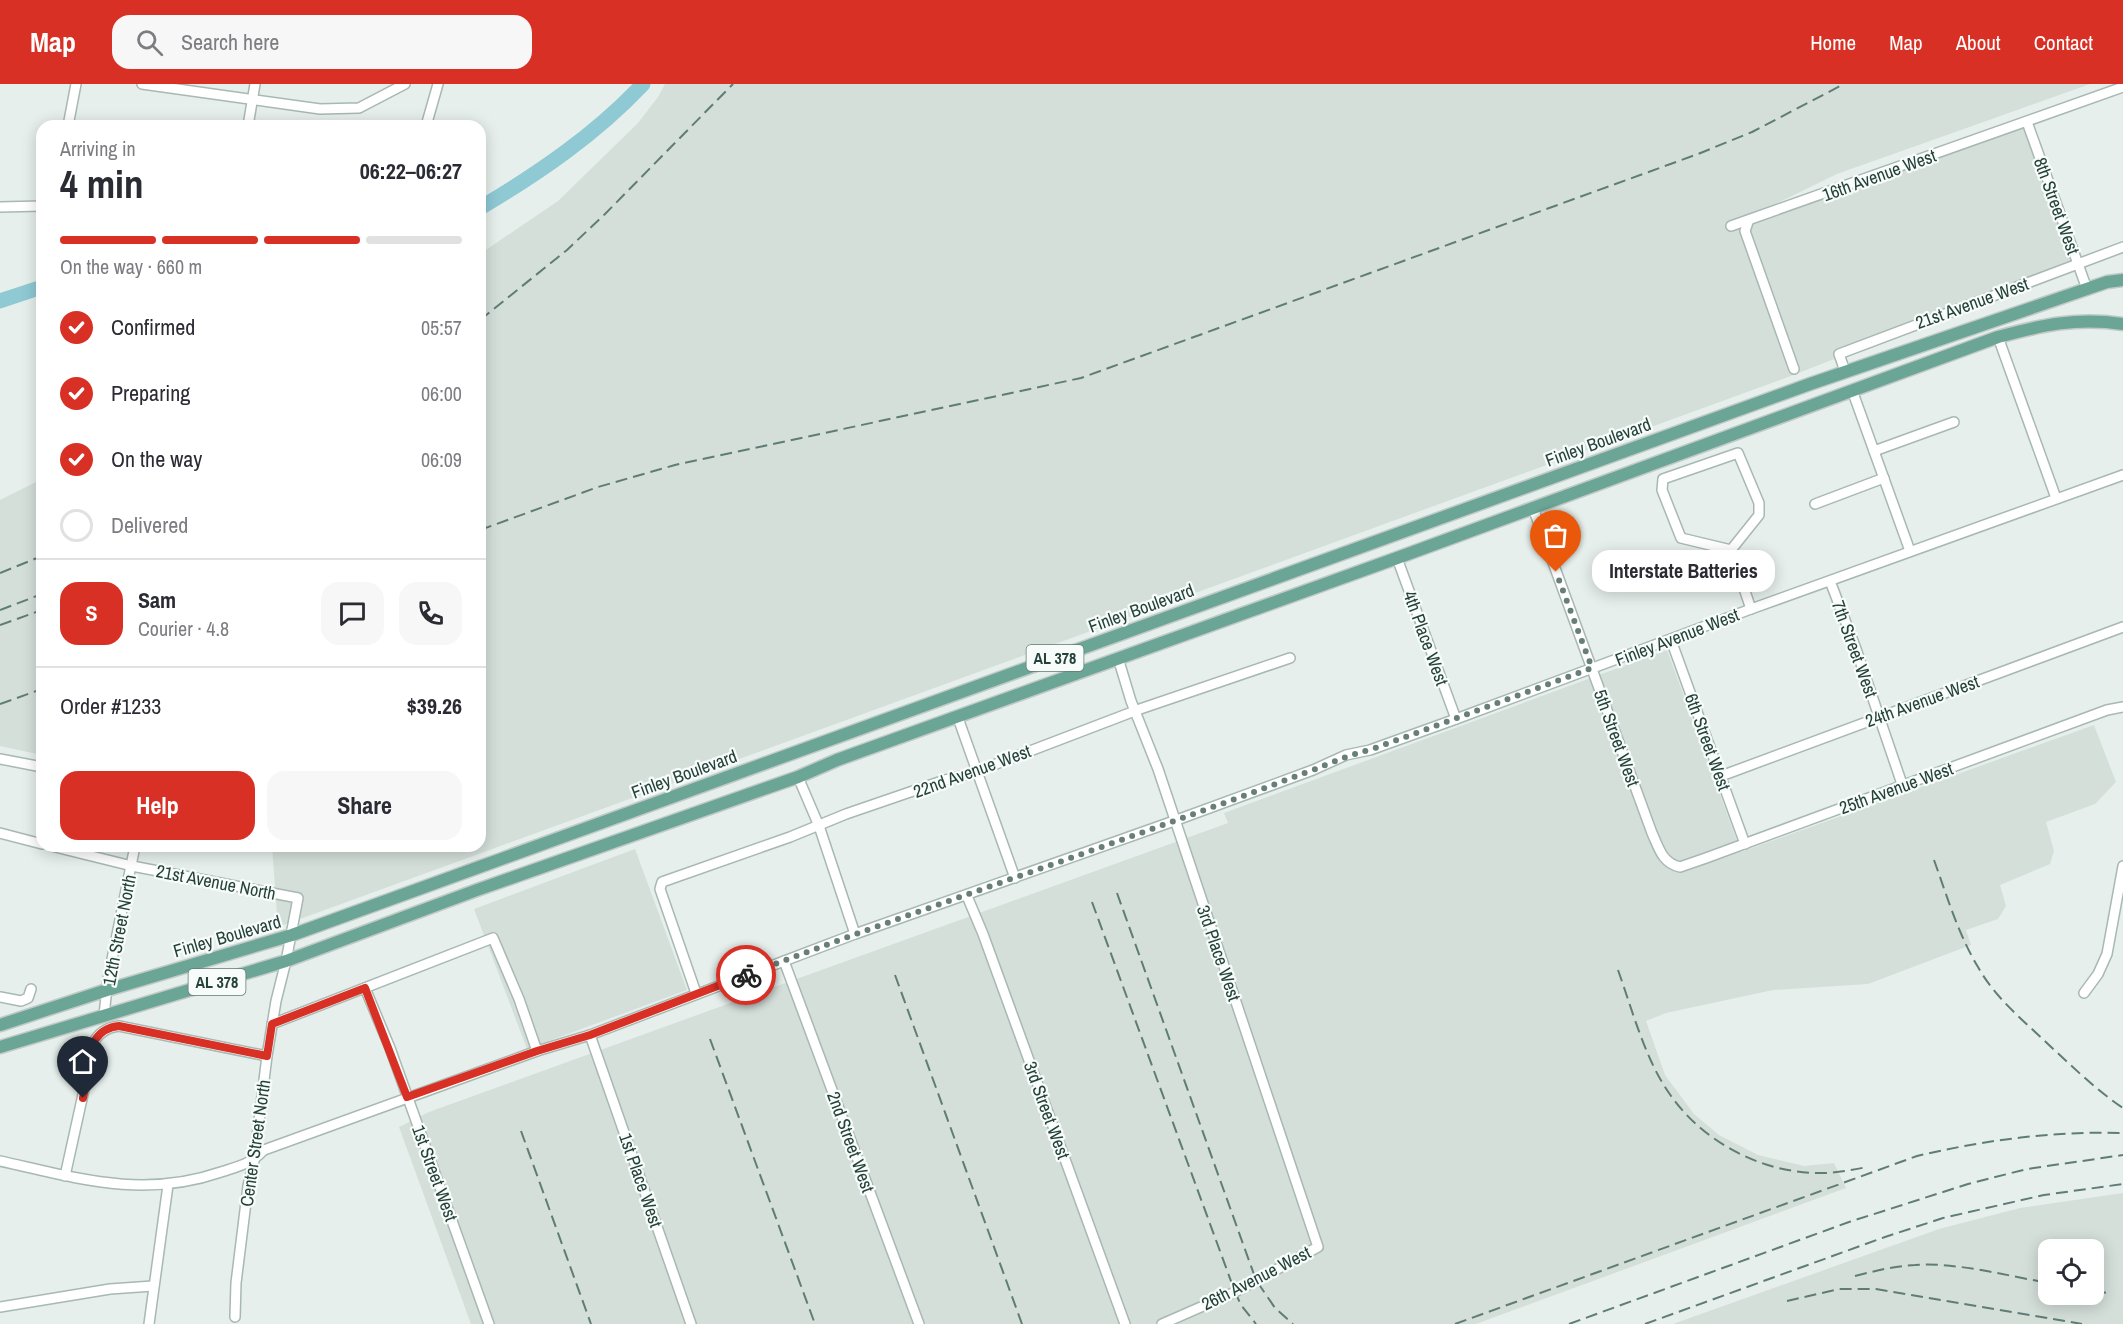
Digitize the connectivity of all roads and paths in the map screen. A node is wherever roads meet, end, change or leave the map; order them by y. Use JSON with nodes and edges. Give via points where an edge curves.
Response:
{"nodes":[{"id":1,"x":76,"y":84,"type":"edge"},
{"id":2,"x":142,"y":84,"type":"edge"},
{"id":3,"x":255,"y":84,"type":"edge"},
{"id":4,"x":405,"y":84,"type":"edge"},
{"id":5,"x":438,"y":84,"type":"edge"},
{"id":6,"x":2123,"y":87,"type":"edge"},
{"id":7,"x":253,"y":100,"type":"junction"},
{"id":8,"x":69,"y":120,"type":"edge"},
{"id":9,"x":249,"y":120,"type":"edge"},
{"id":10,"x":428,"y":120,"type":"edge"},
{"id":11,"x":2027,"y":122,"type":"junction"},
{"id":12,"x":36,"y":206,"type":"edge"},
{"id":13,"x":0,"y":207,"type":"edge"},
{"id":14,"x":1748,"y":222,"type":"junction"},
{"id":15,"x":1731,"y":226,"type":"dead end"},
{"id":16,"x":2123,"y":247,"type":"edge"},
{"id":17,"x":2078,"y":264,"type":"junction"},
{"id":18,"x":2123,"y":272,"type":"edge"},
{"id":19,"x":2123,"y":280,"type":"edge"},
{"id":20,"x":2107,"y":282,"type":"junction"},
{"id":21,"x":2087,"y":289,"type":"junction"},
{"id":22,"x":1991,"y":322,"type":"junction"},
{"id":23,"x":2123,"y":324,"type":"edge"},
{"id":24,"x":1998,"y":338,"type":"junction"},
{"id":25,"x":1794,"y":369,"type":"dead end"},
{"id":26,"x":1845,"y":371,"type":"junction"},
{"id":27,"x":1852,"y":390,"type":"junction"},
{"id":28,"x":1954,"y":422,"type":"dead end"},
{"id":29,"x":1874,"y":451,"type":"junction"},
{"id":30,"x":2123,"y":475,"type":"edge"},
{"id":31,"x":1884,"y":478,"type":"junction"},
{"id":32,"x":1526,"y":487,"type":"junction"},
{"id":33,"x":2056,"y":498,"type":"junction"},
{"id":34,"x":1815,"y":504,"type":"dead end"},
{"id":35,"x":1533,"y":508,"type":"junction"},
{"id":36,"x":1388,"y":537,"type":"junction"},
{"id":37,"x":1731,"y":550,"type":"junction"},
{"id":38,"x":1910,"y":551,"type":"junction"},
{"id":39,"x":1397,"y":558,"type":"junction"},
{"id":40,"x":1272,"y":579,"type":"junction"},
{"id":41,"x":1830,"y":581,"type":"junction"},
{"id":42,"x":1284,"y":598,"type":"junction"},
{"id":43,"x":1751,"y":609,"type":"junction"},
{"id":44,"x":2123,"y":627,"type":"edge"},
{"id":45,"x":1110,"y":638,"type":"junction"},
{"id":46,"x":1671,"y":640,"type":"junction"},
{"id":47,"x":1118,"y":658,"type":"junction"},
{"id":48,"x":1290,"y":658,"type":"dead end"},
{"id":49,"x":1592,"y":668,"type":"junction"},
{"id":50,"x":951,"y":696,"type":"junction"},
{"id":51,"x":2123,"y":707,"type":"edge"},
{"id":52,"x":1136,"y":711,"type":"junction"},
{"id":53,"x":1879,"y":717,"type":"junction"},
{"id":54,"x":958,"y":718,"type":"junction"},
{"id":55,"x":1456,"y":719,"type":"junction"},
{"id":56,"x":790,"y":754,"type":"junction"},
{"id":57,"x":0,"y":759,"type":"edge"},
{"id":58,"x":36,"y":766,"type":"edge"},
{"id":59,"x":976,"y":771,"type":"junction"},
{"id":60,"x":1721,"y":776,"type":"junction"},
{"id":61,"x":798,"y":777,"type":"junction"},
{"id":62,"x":1902,"y":784,"type":"junction"},
{"id":63,"x":1174,"y":821,"type":"junction"},
{"id":64,"x":819,"y":826,"type":"junction"},
{"id":65,"x":0,"y":833,"type":"edge"},
{"id":66,"x":36,"y":842,"type":"edge"},
{"id":67,"x":1745,"y":844,"type":"junction"},
{"id":68,"x":75,"y":852,"type":"edge"},
{"id":69,"x":134,"y":852,"type":"edge"},
{"id":70,"x":1669,"y":863,"type":"joint"},
{"id":71,"x":132,"y":866,"type":"junction"},
{"id":72,"x":2123,"y":866,"type":"edge"},
{"id":73,"x":469,"y":871,"type":"junction"},
{"id":74,"x":1015,"y":878,"type":"junction"},
{"id":75,"x":477,"y":890,"type":"junction"},
{"id":76,"x":967,"y":896,"type":"junction"},
{"id":77,"x":855,"y":934,"type":"junction"},
{"id":78,"x":292,"y":936,"type":"junction"},
{"id":79,"x":783,"y":961,"type":"junction"},
{"id":80,"x":286,"y":962,"type":"junction"},
{"id":81,"x":365,"y":988,"type":"junction"},
{"id":82,"x":31,"y":989,"type":"dead end"},
{"id":83,"x":107,"y":990,"type":"junction"},
{"id":84,"x":696,"y":993,"type":"junction"},
{"id":85,"x":2084,"y":993,"type":"dead end"},
{"id":86,"x":0,"y":997,"type":"edge"},
{"id":87,"x":104,"y":1015,"type":"junction"},
{"id":88,"x":0,"y":1024,"type":"edge"},
{"id":89,"x":272,"y":1024,"type":"junction"},
{"id":90,"x":590,"y":1035,"type":"junction"},
{"id":91,"x":0,"y":1047,"type":"edge"},
{"id":92,"x":537,"y":1051,"type":"junction"},
{"id":93,"x":267,"y":1056,"type":"junction"},
{"id":94,"x":407,"y":1097,"type":"junction"},
{"id":95,"x":0,"y":1161,"type":"edge"},
{"id":96,"x":254,"y":1161,"type":"junction"},
{"id":97,"x":65,"y":1176,"type":"junction"},
{"id":98,"x":168,"y":1185,"type":"junction"},
{"id":99,"x":1318,"y":1247,"type":"joint"},
{"id":100,"x":153,"y":1286,"type":"junction"},
{"id":101,"x":0,"y":1307,"type":"edge"},
{"id":102,"x":235,"y":1317,"type":"dead end"},
{"id":103,"x":149,"y":1324,"type":"edge"},
{"id":104,"x":489,"y":1324,"type":"edge"},
{"id":105,"x":691,"y":1324,"type":"edge"},
{"id":106,"x":919,"y":1324,"type":"edge"},
{"id":107,"x":1125,"y":1324,"type":"edge"},
{"id":108,"x":1162,"y":1324,"type":"edge"}],
"edges":[{"from":1,"to":8,"type":"street"},
{"from":2,"to":7,"type":"street"},
{"from":3,"to":7,"type":"street"},
{"from":4,"to":7,"type":"street","via":[[358,108],[320,109]]},
{"from":5,"to":10,"type":"street"},
{"from":6,"to":11,"type":"street"},
{"from":7,"to":9,"type":"street"},
{"from":11,"to":14,"type":"street","name":"16th Avenue West"},
{"from":11,"to":17,"type":"street","name":"8th Street West"},
{"from":12,"to":13,"type":"street"},
{"from":14,"to":15,"type":"street","name":"16th Avenue West"},
{"from":14,"to":25,"type":"street","via":[[1745,231]]},
{"from":16,"to":17,"type":"street","name":"21st Avenue West"},
{"from":17,"to":21,"type":"street","name":"8th Street West"},
{"from":17,"to":26,"type":"street","name":"21st Avenue West","via":[[1839,354]]},
{"from":18,"to":20,"type":"main road"},
{"from":19,"to":20,"type":"main road","name":"Finley Boulevard","number":"AL 378"},
{"from":20,"to":21,"type":"main road","name":"Finley Boulevard","number":"AL 378"},
{"from":21,"to":22,"type":"main road","name":"Finley Boulevard","number":"AL 378"},
{"from":22,"to":24,"type":"main road"},
{"from":22,"to":26,"type":"main road","name":"Finley Boulevard","number":"AL 378"},
{"from":23,"to":24,"type":"main road","number":"AL 378","via":[[2061,322]]},
{"from":24,"to":27,"type":"main road","number":"AL 378"},
{"from":24,"to":33,"type":"street"},
{"from":26,"to":27,"type":"main road"},
{"from":26,"to":32,"type":"main road","name":"Finley Boulevard","number":"AL 378"},
{"from":27,"to":29,"type":"street"},
{"from":27,"to":35,"type":"main road","number":"AL 378"},
{"from":28,"to":29,"type":"street"},
{"from":29,"to":31,"type":"street"},
{"from":30,"to":33,"type":"street","name":"Finley Avenue West"},
{"from":31,"to":34,"type":"street"},
{"from":31,"to":38,"type":"street"},
{"from":32,"to":35,"type":"main road"},
{"from":32,"to":36,"type":"main road","name":"Finley Boulevard","number":"AL 378"},
{"from":33,"to":38,"type":"street","name":"Finley Avenue West"},
{"from":35,"to":39,"type":"main road","number":"AL 378"},
{"from":35,"to":49,"type":"street","name":"5th Street West"},
{"from":36,"to":39,"type":"main road"},
{"from":36,"to":40,"type":"main road","name":"Finley Boulevard","number":"AL 378"},
{"from":37,"to":37,"type":"street","via":[[1681,538],[1662,490],[1663,479],[1736,452],[1741,456],[1760,512]]},
{"from":37,"to":43,"type":"street"},
{"from":38,"to":41,"type":"street","name":"Finley Avenue West"},
{"from":39,"to":42,"type":"main road","number":"AL 378"},
{"from":39,"to":55,"type":"street","name":"4th Place West"},
{"from":40,"to":42,"type":"main road"},
{"from":40,"to":45,"type":"main road","name":"Finley Boulevard","number":"AL 378"},
{"from":41,"to":43,"type":"street","name":"Finley Avenue West"},
{"from":41,"to":53,"type":"street","name":"7th Street West"},
{"from":42,"to":47,"type":"main road","number":"AL 378"},
{"from":43,"to":46,"type":"street","name":"Finley Avenue West"},
{"from":44,"to":53,"type":"street","name":"24th Avenue West"},
{"from":45,"to":47,"type":"main road"},
{"from":45,"to":50,"type":"main road","name":"Finley Boulevard","number":"AL 378"},
{"from":46,"to":49,"type":"street","name":"Finley Avenue West"},
{"from":46,"to":60,"type":"street","name":"6th Street West"},
{"from":47,"to":52,"type":"street","name":"3rd Place West"},
{"from":47,"to":54,"type":"main road","number":"AL 378"},
{"from":48,"to":52,"type":"street","name":"22nd Avenue West"},
{"from":49,"to":55,"type":"street","name":"Finley Avenue West"},
{"from":49,"to":70,"type":"street","name":"5th Street West","via":[[1652,833]]},
{"from":50,"to":54,"type":"main road"},
{"from":50,"to":56,"type":"main road","name":"Finley Boulevard","number":"AL 378"},
{"from":51,"to":62,"type":"street","name":"25th Avenue West"},
{"from":52,"to":59,"type":"street","name":"22nd Avenue West"},
{"from":52,"to":63,"type":"street","name":"3rd Place West"},
{"from":53,"to":60,"type":"street","name":"24th Avenue West"},
{"from":53,"to":62,"type":"street","name":"7th Street West"},
{"from":54,"to":59,"type":"street"},
{"from":54,"to":61,"type":"main road","number":"AL 378"},
{"from":55,"to":63,"type":"street","name":"Finley Avenue West","via":[[1346,755]]},
{"from":56,"to":61,"type":"main road"},
{"from":56,"to":73,"type":"main road","name":"Finley Boulevard","number":"AL 378"},
{"from":57,"to":58,"type":"street"},
{"from":59,"to":64,"type":"street","name":"22nd Avenue West"},
{"from":59,"to":74,"type":"street"},
{"from":60,"to":67,"type":"street","name":"6th Street West"},
{"from":61,"to":64,"type":"street"},
{"from":61,"to":75,"type":"main road","number":"AL 378"},
{"from":62,"to":67,"type":"street","name":"25th Avenue West"},
{"from":63,"to":74,"type":"street","name":"Finley Avenue West"},
{"from":63,"to":99,"type":"street","name":"3rd Place West"},
{"from":64,"to":77,"type":"street"},
{"from":64,"to":84,"type":"street","name":"22nd Avenue West","via":[[662,882],[660,888]]},
{"from":65,"to":66,"type":"street"},
{"from":67,"to":70,"type":"street","name":"25th Avenue West","via":[[1680,867]]},
{"from":68,"to":71,"type":"street"},
{"from":69,"to":71,"type":"street","name":"12th Street North"},
{"from":71,"to":78,"type":"street","name":"21st Avenue North","via":[[298,898]]},
{"from":71,"to":83,"type":"street","name":"12th Street North"},
{"from":72,"to":85,"type":"street","via":[[2107,954]]},
{"from":73,"to":75,"type":"main road"},
{"from":73,"to":78,"type":"main road","name":"Finley Boulevard","number":"AL 378"},
{"from":74,"to":76,"type":"street","name":"Finley Avenue West"},
{"from":75,"to":80,"type":"main road","number":"AL 378"},
{"from":76,"to":77,"type":"street","name":"Finley Avenue West"},
{"from":76,"to":107,"type":"street","name":"3rd Street West"},
{"from":77,"to":79,"type":"street","name":"Finley Avenue West"},
{"from":78,"to":80,"type":"street","name":"Center Street North"},
{"from":78,"to":83,"type":"main road","name":"Finley Boulevard","number":"AL 378"},
{"from":79,"to":84,"type":"street","name":"Finley Avenue West"},
{"from":79,"to":106,"type":"street","name":"2nd Street West"},
{"from":80,"to":87,"type":"main road","number":"AL 378"},
{"from":80,"to":89,"type":"street","name":"Center Street North"},
{"from":81,"to":89,"type":"street"},
{"from":81,"to":92,"type":"street","via":[[493,938]]},
{"from":81,"to":94,"type":"street","name":"1st Street West"},
{"from":82,"to":86,"type":"street","via":[[28,998],[21,1001]]},
{"from":83,"to":87,"type":"street","name":"12th Street North"},
{"from":83,"to":88,"type":"main road","name":"Finley Boulevard","number":"AL 378"},
{"from":84,"to":90,"type":"street","name":"Finley Avenue West"},
{"from":87,"to":91,"type":"main road","number":"AL 378"},
{"from":89,"to":93,"type":"street","name":"Center Street North"},
{"from":90,"to":92,"type":"street","name":"Finley Avenue West"},
{"from":90,"to":105,"type":"street","name":"1st Place West"},
{"from":92,"to":94,"type":"street","name":"Finley Avenue West"},
{"from":93,"to":96,"type":"street","name":"Center Street North"},
{"from":93,"to":97,"type":"street","via":[[119,1026],[103,1031],[95,1040]]},
{"from":94,"to":96,"type":"street","name":"Finley Avenue West","via":[[264,1149]]},
{"from":94,"to":104,"type":"street","name":"1st Street West"},
{"from":95,"to":97,"type":"street","name":"Finley Avenue West"},
{"from":96,"to":98,"type":"street","name":"Finley Avenue West"},
{"from":96,"to":102,"type":"street","name":"Center Street North","via":[[236,1283]]},
{"from":97,"to":98,"type":"street","name":"Finley Avenue West","via":[[125,1186]]},
{"from":98,"to":100,"type":"street"},
{"from":99,"to":108,"type":"street","name":"26th Avenue West","via":[[1234,1292]]},
{"from":100,"to":101,"type":"street"},
{"from":100,"to":103,"type":"street"}]}
